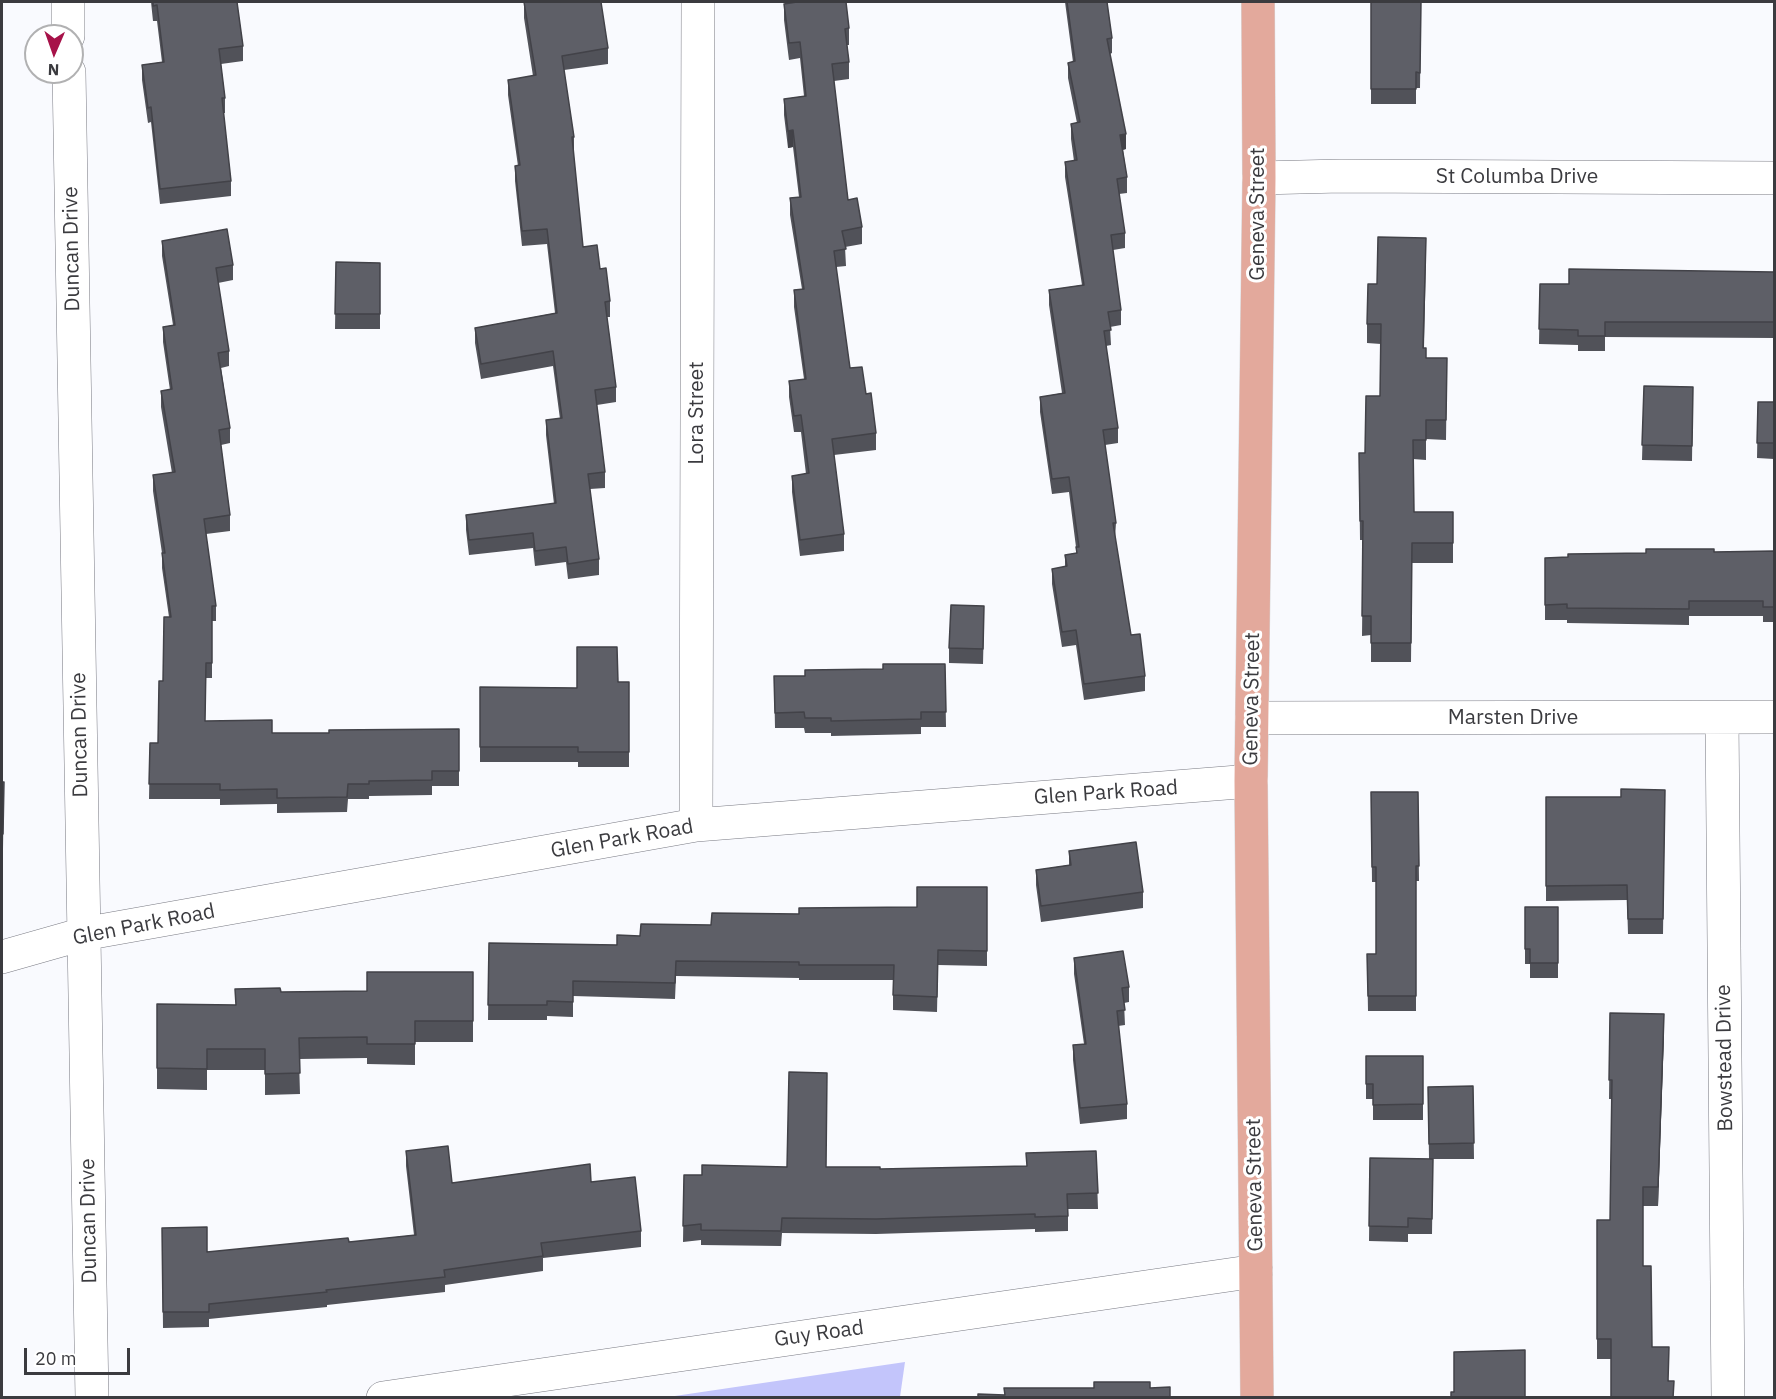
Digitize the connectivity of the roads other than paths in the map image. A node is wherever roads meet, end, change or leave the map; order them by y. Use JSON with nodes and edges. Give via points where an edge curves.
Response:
{"nodes":[{"id":1,"x":68,"y":2,"type":"edge"},
{"id":2,"x":698,"y":2,"type":"edge"},
{"id":3,"x":1258,"y":2,"type":"edge"},
{"id":4,"x":68,"y":24,"type":"edge"},
{"id":5,"x":69,"y":84,"type":"edge"},
{"id":6,"x":1259,"y":178,"type":"junction"},
{"id":7,"x":1774,"y":178,"type":"edge"},
{"id":8,"x":1774,"y":717,"type":"edge"},
{"id":9,"x":1252,"y":718,"type":"junction"},
{"id":10,"x":1722,"y":718,"type":"junction"},
{"id":11,"x":1251,"y":782,"type":"junction"},
{"id":12,"x":696,"y":825,"type":"junction"},
{"id":13,"x":83,"y":934,"type":"junction"},
{"id":14,"x":2,"y":957,"type":"edge"},
{"id":15,"x":1256,"y":1271,"type":"junction"},
{"id":16,"x":92,"y":1398,"type":"edge"},
{"id":17,"x":383,"y":1398,"type":"edge"},
{"id":18,"x":1257,"y":1398,"type":"edge"},
{"id":19,"x":1728,"y":1398,"type":"edge"}],
"edges":[{"from":1,"to":4,"type":"street"},
{"from":2,"to":12,"type":"street","name":"Lora Street"},
{"from":3,"to":6,"type":"main road","name":"Geneva Street"},
{"from":5,"to":13,"type":"street","name":"Duncan Drive"},
{"from":6,"to":7,"type":"street","name":"St Columba Drive"},
{"from":6,"to":9,"type":"main road","name":"Geneva Street"},
{"from":8,"to":10,"type":"street","name":"Marsten Drive"},
{"from":9,"to":10,"type":"street","name":"Marsten Drive"},
{"from":9,"to":11,"type":"main road","name":"Geneva Street"},
{"from":10,"to":19,"type":"street","name":"Bowstead Drive"},
{"from":11,"to":12,"type":"street","name":"Glen Park Road"},
{"from":11,"to":15,"type":"main road","name":"Geneva Street"},
{"from":12,"to":13,"type":"street","name":"Glen Park Road"},
{"from":13,"to":14,"type":"street","name":"Glen Park Road"},
{"from":13,"to":16,"type":"street","name":"Duncan Drive"},
{"from":15,"to":17,"type":"street","name":"Guy Road"},
{"from":15,"to":18,"type":"main road","name":"Geneva Street"}]}
